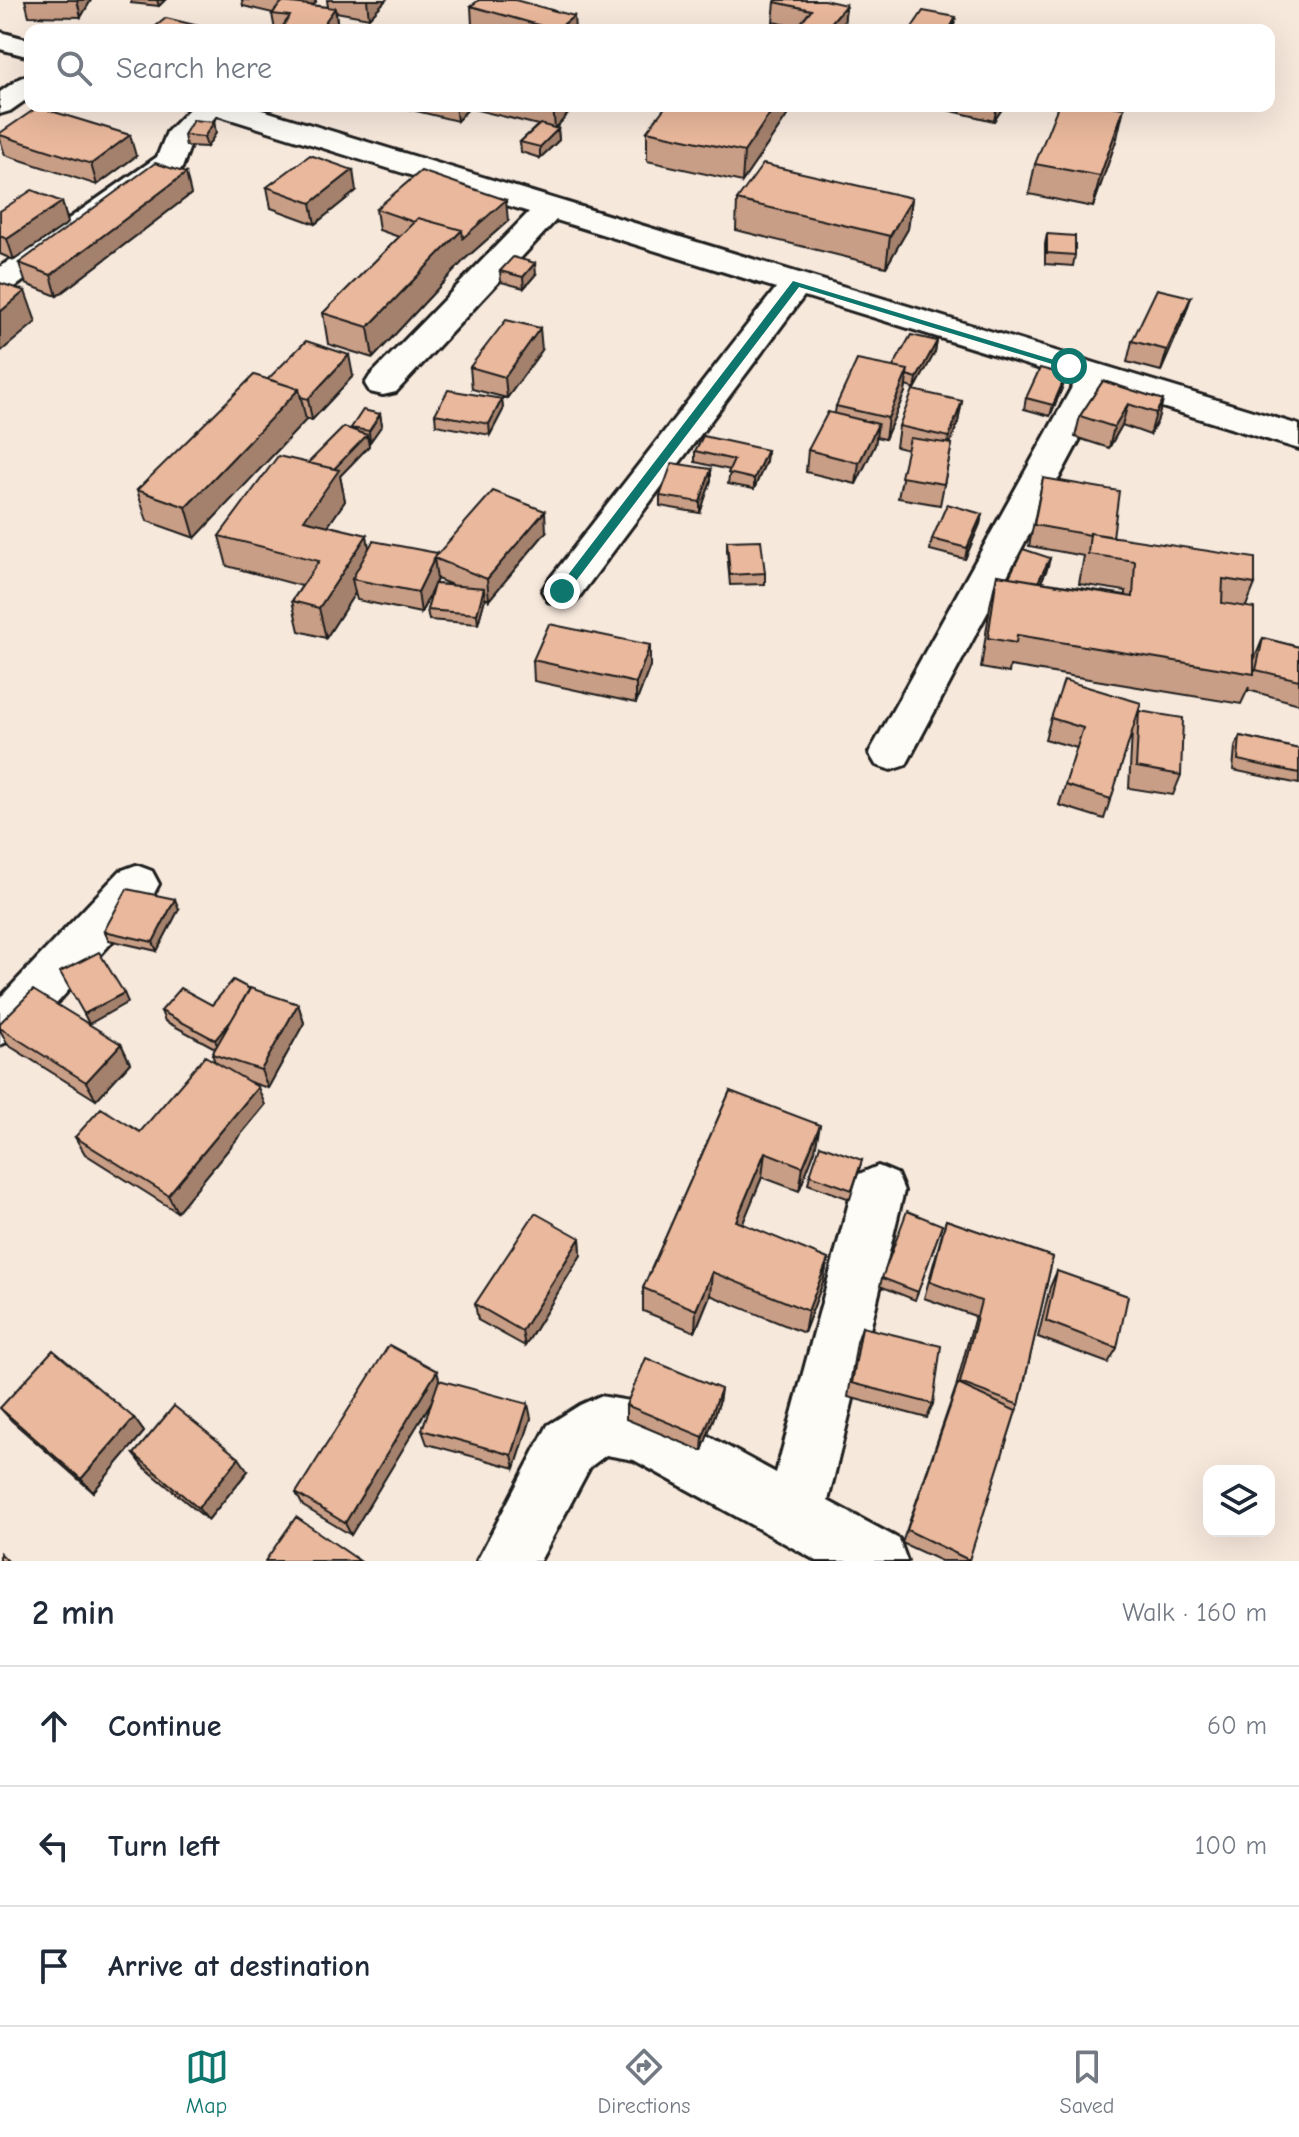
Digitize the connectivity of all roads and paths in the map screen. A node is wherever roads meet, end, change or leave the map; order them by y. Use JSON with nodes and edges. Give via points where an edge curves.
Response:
{"nodes":[{"id":1,"x":0,"y":40,"type":"edge"},
{"id":2,"x":24,"y":47,"type":"edge"},
{"id":3,"x":24,"y":88,"type":"edge"},
{"id":4,"x":0,"y":105,"type":"edge"},
{"id":5,"x":203,"y":112,"type":"edge"},
{"id":6,"x":238,"y":112,"type":"edge"},
{"id":7,"x":550,"y":208,"type":"junction"},
{"id":8,"x":0,"y":282,"type":"edge"},
{"id":9,"x":797,"y":283,"type":"junction"},
{"id":10,"x":1097,"y":374,"type":"junction"},
{"id":11,"x":383,"y":384,"type":"dead end"},
{"id":12,"x":1299,"y":437,"type":"edge"},
{"id":13,"x":562,"y":591,"type":"dead end"},
{"id":14,"x":891,"y":753,"type":"dead end"},
{"id":15,"x":136,"y":884,"type":"dead end"},
{"id":16,"x":0,"y":1024,"type":"edge"},
{"id":17,"x":878,"y":1191,"type":"dead end"},
{"id":18,"x":794,"y":1516,"type":"junction"},
{"id":19,"x":507,"y":1561,"type":"edge"},
{"id":20,"x":877,"y":1561,"type":"edge"}],
"edges":[{"from":1,"to":2,"type":"street"},
{"from":3,"to":4,"type":"street"},
{"from":5,"to":8,"type":"street","via":[[178,138],[171,161]]},
{"from":6,"to":7,"type":"street"},
{"from":7,"to":9,"type":"street"},
{"from":7,"to":11,"type":"street"},
{"from":9,"to":10,"type":"street"},
{"from":9,"to":13,"type":"street"},
{"from":10,"to":12,"type":"street"},
{"from":10,"to":14,"type":"street"},
{"from":15,"to":16,"type":"street","via":[[15,1016]]},
{"from":17,"to":18,"type":"street"},
{"from":18,"to":19,"type":"street","via":[[641,1432],[600,1425],[569,1446]]},
{"from":18,"to":20,"type":"street"}]}
